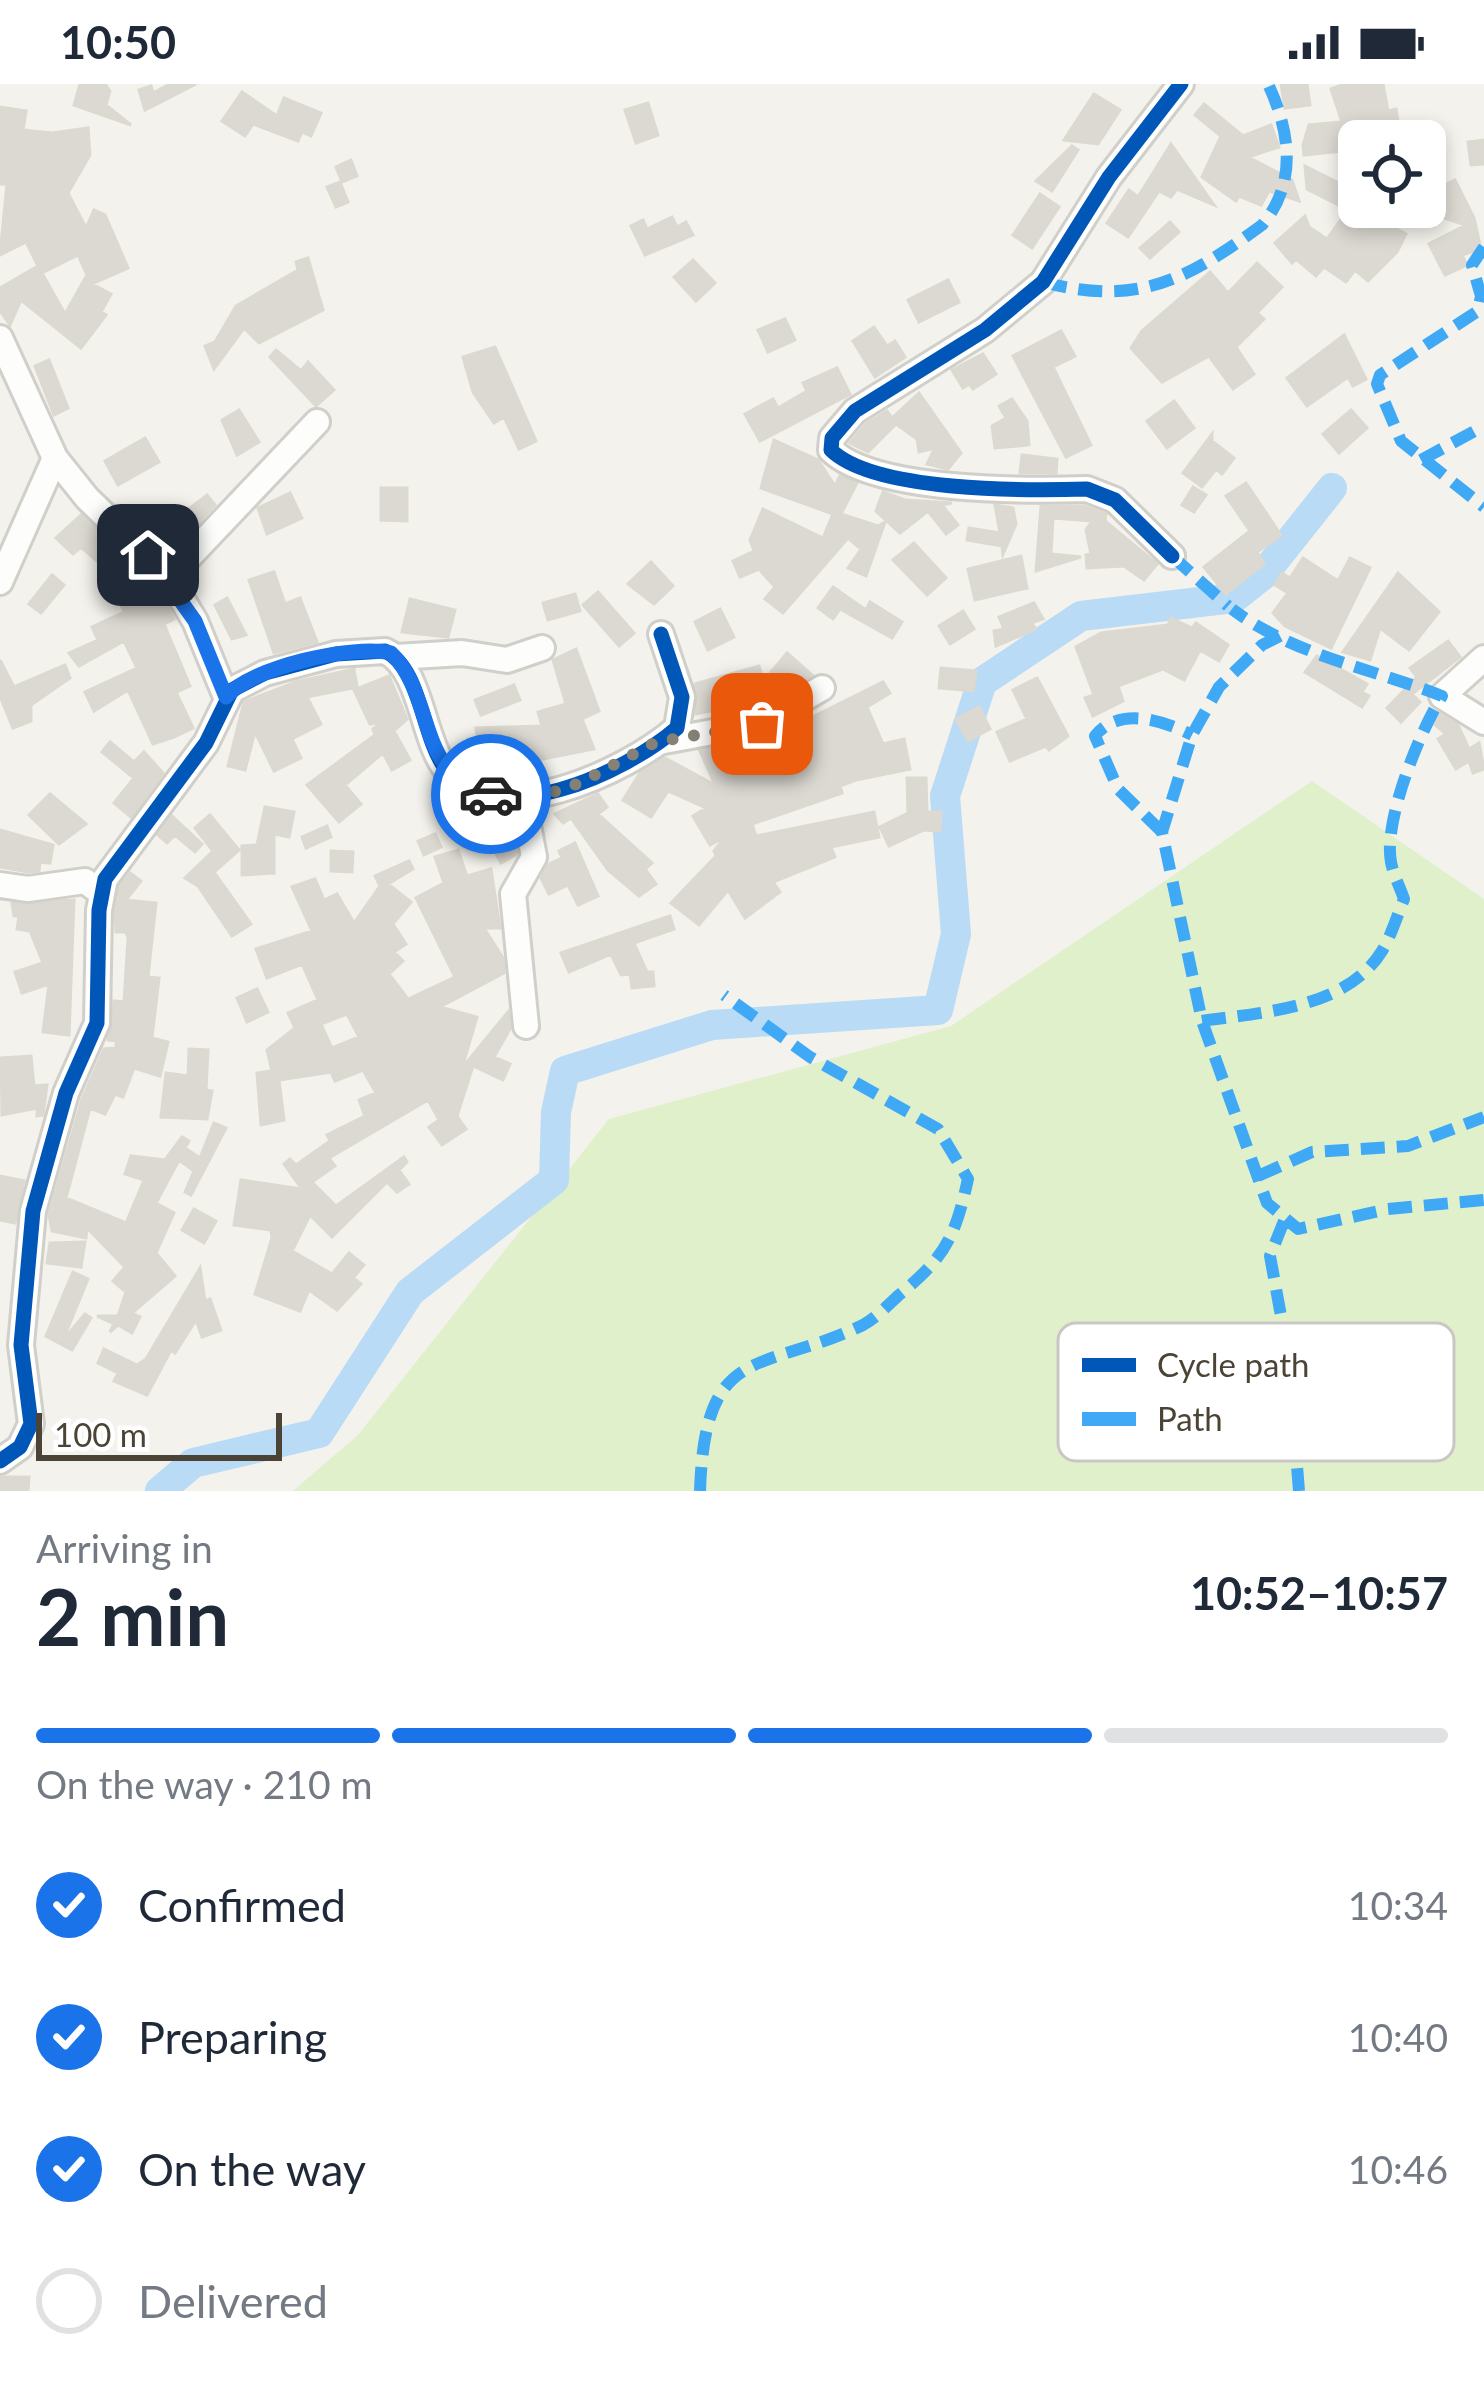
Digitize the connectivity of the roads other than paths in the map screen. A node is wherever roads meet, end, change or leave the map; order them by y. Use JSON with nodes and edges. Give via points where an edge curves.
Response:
{"nodes":[{"id":1,"x":1180,"y":84,"type":"edge"},
{"id":2,"x":0,"y":338,"type":"edge"},
{"id":3,"x":317,"y":422,"type":"dead end"},
{"id":4,"x":56,"y":458,"type":"junction"},
{"id":5,"x":1172,"y":556,"type":"dead end"},
{"id":6,"x":169,"y":578,"type":"junction"},
{"id":7,"x":0,"y":582,"type":"edge"},
{"id":8,"x":661,"y":634,"type":"dead end"},
{"id":9,"x":542,"y":648,"type":"dead end"},
{"id":10,"x":396,"y":657,"type":"junction"},
{"id":11,"x":1484,"y":658,"type":"edge"},
{"id":12,"x":821,"y":688,"type":"dead end"},
{"id":13,"x":226,"y":697,"type":"junction"},
{"id":14,"x":1484,"y":722,"type":"edge"},
{"id":15,"x":656,"y":742,"type":"junction"},
{"id":16,"x":523,"y":798,"type":"junction"},
{"id":17,"x":0,"y":885,"type":"edge"},
{"id":18,"x":100,"y":892,"type":"junction"},
{"id":19,"x":526,"y":1026,"type":"dead end"},
{"id":20,"x":0,"y":1461,"type":"edge"}],
"edges":[{"from":1,"to":5,"type":"street","via":[[1043,282],[985,330],[855,410],[831,450],[847,465],[884,476],[1088,489],[1114,500]]},
{"from":2,"to":4,"type":"street"},
{"from":3,"to":6,"type":"street"},
{"from":4,"to":6,"type":"street"},
{"from":4,"to":7,"type":"street"},
{"from":6,"to":13,"type":"street"},
{"from":8,"to":15,"type":"street","via":[[682,707],[677,728]]},
{"from":9,"to":10,"type":"street","via":[[507,660],[462,652]]},
{"from":10,"to":13,"type":"street","via":[[336,654],[265,673]]},
{"from":10,"to":16,"type":"street","via":[[451,775],[475,790]]},
{"from":11,"to":14,"type":"street","via":[[1442,696]]},
{"from":12,"to":15,"type":"street","via":[[762,724]]},
{"from":13,"to":18,"type":"street","via":[[206,743]]},
{"from":15,"to":16,"type":"street","via":[[580,783]]},
{"from":16,"to":19,"type":"street","via":[[534,857],[514,885],[513,904]]},
{"from":17,"to":18,"type":"street","via":[[85,881]]},
{"from":18,"to":20,"type":"street","via":[[97,1023],[66,1093],[33,1211],[21,1345],[31,1424],[20,1447]]}]}
